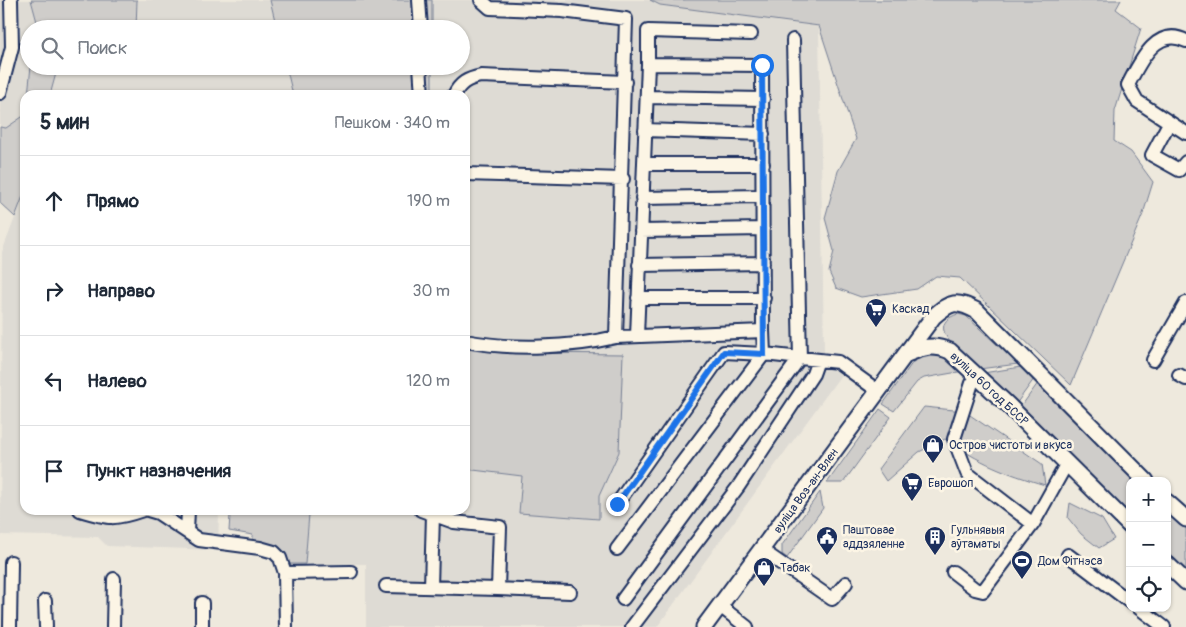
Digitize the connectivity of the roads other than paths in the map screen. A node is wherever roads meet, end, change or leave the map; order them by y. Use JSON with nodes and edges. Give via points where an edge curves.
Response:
{"nodes":[{"id":1,"x":11,"y":0,"type":"edge"},
{"id":2,"x":419,"y":0,"type":"edge"},
{"id":3,"x":481,"y":0,"type":"edge"},
{"id":4,"x":420,"y":20,"type":"edge"},
{"id":5,"x":751,"y":34,"type":"dead end"},
{"id":6,"x":794,"y":40,"type":"dead end"},
{"id":7,"x":1186,"y":41,"type":"edge"},
{"id":8,"x":5,"y":51,"type":"edge"},
{"id":9,"x":648,"y":64,"type":"junction"},
{"id":10,"x":421,"y":75,"type":"edge"},
{"id":11,"x":625,"y":82,"type":"junction"},
{"id":12,"x":422,"y":90,"type":"edge"},
{"id":13,"x":456,"y":90,"type":"edge"},
{"id":14,"x":0,"y":93,"type":"edge"},
{"id":15,"x":647,"y":96,"type":"junction"},
{"id":16,"x":763,"y":98,"type":"junction"},
{"id":17,"x":1169,"y":123,"type":"junction"},
{"id":18,"x":645,"y":130,"type":"junction"},
{"id":19,"x":1186,"y":133,"type":"edge"},
{"id":20,"x":763,"y":134,"type":"junction"},
{"id":21,"x":1186,"y":162,"type":"edge"},
{"id":22,"x":644,"y":164,"type":"junction"},
{"id":23,"x":763,"y":164,"type":"junction"},
{"id":24,"x":470,"y":174,"type":"edge"},
{"id":25,"x":623,"y":179,"type":"junction"},
{"id":26,"x":762,"y":196,"type":"junction"},
{"id":27,"x":642,"y":198,"type":"junction"},
{"id":28,"x":763,"y":229,"type":"junction"},
{"id":29,"x":641,"y":231,"type":"junction"},
{"id":30,"x":764,"y":263,"type":"junction"},
{"id":31,"x":639,"y":266,"type":"junction"},
{"id":32,"x":638,"y":298,"type":"junction"},
{"id":33,"x":764,"y":298,"type":"junction"},
{"id":34,"x":1186,"y":303,"type":"edge"},
{"id":35,"x":763,"y":331,"type":"junction"},
{"id":36,"x":637,"y":336,"type":"junction"},
{"id":37,"x":616,"y":337,"type":"junction"},
{"id":38,"x":470,"y":341,"type":"edge"},
{"id":39,"x":764,"y":354,"type":"junction"},
{"id":40,"x":907,"y":354,"type":"junction"},
{"id":41,"x":799,"y":359,"type":"junction"},
{"id":42,"x":818,"y":360,"type":"junction"},
{"id":43,"x":1153,"y":360,"type":"dead end"},
{"id":44,"x":972,"y":383,"type":"dead end"},
{"id":45,"x":878,"y":391,"type":"junction"},
{"id":46,"x":1067,"y":463,"type":"junction"},
{"id":47,"x":1142,"y":477,"type":"edge"},
{"id":48,"x":617,"y":504,"type":"dead end"},
{"id":49,"x":1171,"y":506,"type":"edge"},
{"id":50,"x":98,"y":515,"type":"edge"},
{"id":51,"x":132,"y":515,"type":"edge"},
{"id":52,"x":161,"y":515,"type":"edge"},
{"id":53,"x":188,"y":515,"type":"edge"},
{"id":54,"x":427,"y":515,"type":"edge"},
{"id":55,"x":435,"y":515,"type":"edge"},
{"id":56,"x":1186,"y":520,"type":"edge"},
{"id":57,"x":1126,"y":522,"type":"edge"},
{"id":58,"x":1033,"y":524,"type":"junction"},
{"id":59,"x":187,"y":532,"type":"junction"},
{"id":60,"x":617,"y":549,"type":"dead end"},
{"id":61,"x":762,"y":551,"type":"junction"},
{"id":62,"x":1068,"y":555,"type":"dead end"},
{"id":63,"x":11,"y":562,"type":"dead end"},
{"id":64,"x":1170,"y":567,"type":"edge"},
{"id":65,"x":351,"y":572,"type":"dead end"},
{"id":66,"x":954,"y":572,"type":"dead end"},
{"id":67,"x":285,"y":573,"type":"junction"},
{"id":68,"x":114,"y":579,"type":"dead end"},
{"id":69,"x":1186,"y":582,"type":"edge"},
{"id":70,"x":846,"y":583,"type":"dead end"},
{"id":71,"x":386,"y":586,"type":"dead end"},
{"id":72,"x":431,"y":587,"type":"junction"},
{"id":73,"x":498,"y":589,"type":"junction"},
{"id":74,"x":570,"y":592,"type":"dead end"},
{"id":75,"x":622,"y":599,"type":"dead end"},
{"id":76,"x":1126,"y":599,"type":"edge"},
{"id":77,"x":46,"y":601,"type":"dead end"},
{"id":78,"x":202,"y":603,"type":"dead end"},
{"id":79,"x":720,"y":606,"type":"junction"},
{"id":80,"x":1143,"y":612,"type":"edge"},
{"id":81,"x":10,"y":627,"type":"edge"},
{"id":82,"x":46,"y":627,"type":"edge"},
{"id":83,"x":113,"y":627,"type":"edge"},
{"id":84,"x":202,"y":627,"type":"edge"},
{"id":85,"x":286,"y":627,"type":"edge"},
{"id":86,"x":632,"y":627,"type":"edge"},
{"id":87,"x":704,"y":627,"type":"edge"},
{"id":88,"x":747,"y":627,"type":"edge"},
{"id":89,"x":1164,"y":627,"type":"edge"}],
"edges":[{"from":1,"to":8,"type":"street","via":[[13,27]]},
{"from":2,"to":4,"type":"street"},
{"from":3,"to":11,"type":"street","via":[[490,8],[562,11],[626,19]]},
{"from":5,"to":9,"type":"street","via":[[648,31]]},
{"from":6,"to":41,"type":"street"},
{"from":7,"to":17,"type":"street","via":[[1177,36],[1165,37],[1145,52],[1128,85],[1137,101]]},
{"from":8,"to":14,"type":"street"},
{"from":9,"to":15,"type":"street"},
{"from":9,"to":16,"type":"street","via":[[762,65]]},
{"from":10,"to":12,"type":"street"},
{"from":11,"to":13,"type":"street","via":[[481,76],[471,78]]},
{"from":11,"to":25,"type":"street"},
{"from":15,"to":16,"type":"street"},
{"from":15,"to":18,"type":"street"},
{"from":16,"to":20,"type":"street"},
{"from":17,"to":19,"type":"street"},
{"from":17,"to":21,"type":"street","via":[[1152,155],[1179,170]]},
{"from":18,"to":20,"type":"street"},
{"from":18,"to":22,"type":"street"},
{"from":20,"to":23,"type":"street"},
{"from":22,"to":23,"type":"street"},
{"from":22,"to":27,"type":"street"},
{"from":23,"to":26,"type":"street"},
{"from":24,"to":25,"type":"street"},
{"from":25,"to":37,"type":"street"},
{"from":26,"to":27,"type":"street"},
{"from":26,"to":28,"type":"street"},
{"from":27,"to":29,"type":"street"},
{"from":28,"to":29,"type":"street"},
{"from":28,"to":30,"type":"street"},
{"from":29,"to":31,"type":"street"},
{"from":30,"to":31,"type":"street"},
{"from":30,"to":33,"type":"street"},
{"from":31,"to":32,"type":"street"},
{"from":32,"to":33,"type":"street"},
{"from":32,"to":36,"type":"street"},
{"from":33,"to":35,"type":"street"},
{"from":34,"to":43,"type":"street"},
{"from":35,"to":36,"type":"street"},
{"from":35,"to":39,"type":"street"},
{"from":36,"to":37,"type":"street"},
{"from":37,"to":38,"type":"street","via":[[589,343],[546,346]]},
{"from":39,"to":41,"type":"street"},
{"from":39,"to":48,"type":"street","via":[[724,352]]},
{"from":39,"to":60,"type":"street"},
{"from":40,"to":45,"type":"main road","name":"вуліца Воз-ан-Влен"},
{"from":40,"to":46,"type":"main road","name":"вуліца 60 год БССР","via":[[930,346],[950,351]]},
{"from":40,"to":47,"type":"main road","via":[[933,317],[948,304],[962,303],[977,311]]},
{"from":41,"to":42,"type":"street"},
{"from":41,"to":75,"type":"street"},
{"from":42,"to":45,"type":"street","via":[[838,362]]},
{"from":42,"to":86,"type":"street","via":[[813,374],[738,487]]},
{"from":44,"to":58,"type":"street","via":[[954,439],[967,473]]},
{"from":45,"to":61,"type":"main road","name":"вуліца Воз-ан-Влен"},
{"from":46,"to":57,"type":"main road","name":"вуліца 60 год БССР"},
{"from":46,"to":58,"type":"street"},
{"from":49,"to":56,"type":"main road"},
{"from":50,"to":51,"type":"street","via":[[113,519]]},
{"from":52,"to":59,"type":"street"},
{"from":53,"to":59,"type":"street"},
{"from":54,"to":72,"type":"street"},
{"from":55,"to":73,"type":"street","via":[[454,522],[500,527]]},
{"from":58,"to":66,"type":"street","via":[[983,591],[975,589]]},
{"from":59,"to":67,"type":"street","via":[[199,540],[274,552],[280,558]]},
{"from":61,"to":70,"type":"street","via":[[832,599]]},
{"from":61,"to":79,"type":"main road","name":"вуліца Воз-ан-Влен"},
{"from":62,"to":76,"type":"street"},
{"from":63,"to":81,"type":"street"},
{"from":64,"to":69,"type":"main road"},
{"from":65,"to":67,"type":"street"},
{"from":67,"to":85,"type":"street"},
{"from":68,"to":83,"type":"street"},
{"from":71,"to":72,"type":"street"},
{"from":72,"to":73,"type":"street"},
{"from":73,"to":74,"type":"street"},
{"from":77,"to":82,"type":"street"},
{"from":78,"to":84,"type":"street"},
{"from":79,"to":87,"type":"main road","name":"вуліца Воз-ан-Влен"},
{"from":79,"to":88,"type":"street"},
{"from":80,"to":89,"type":"street"}]}
